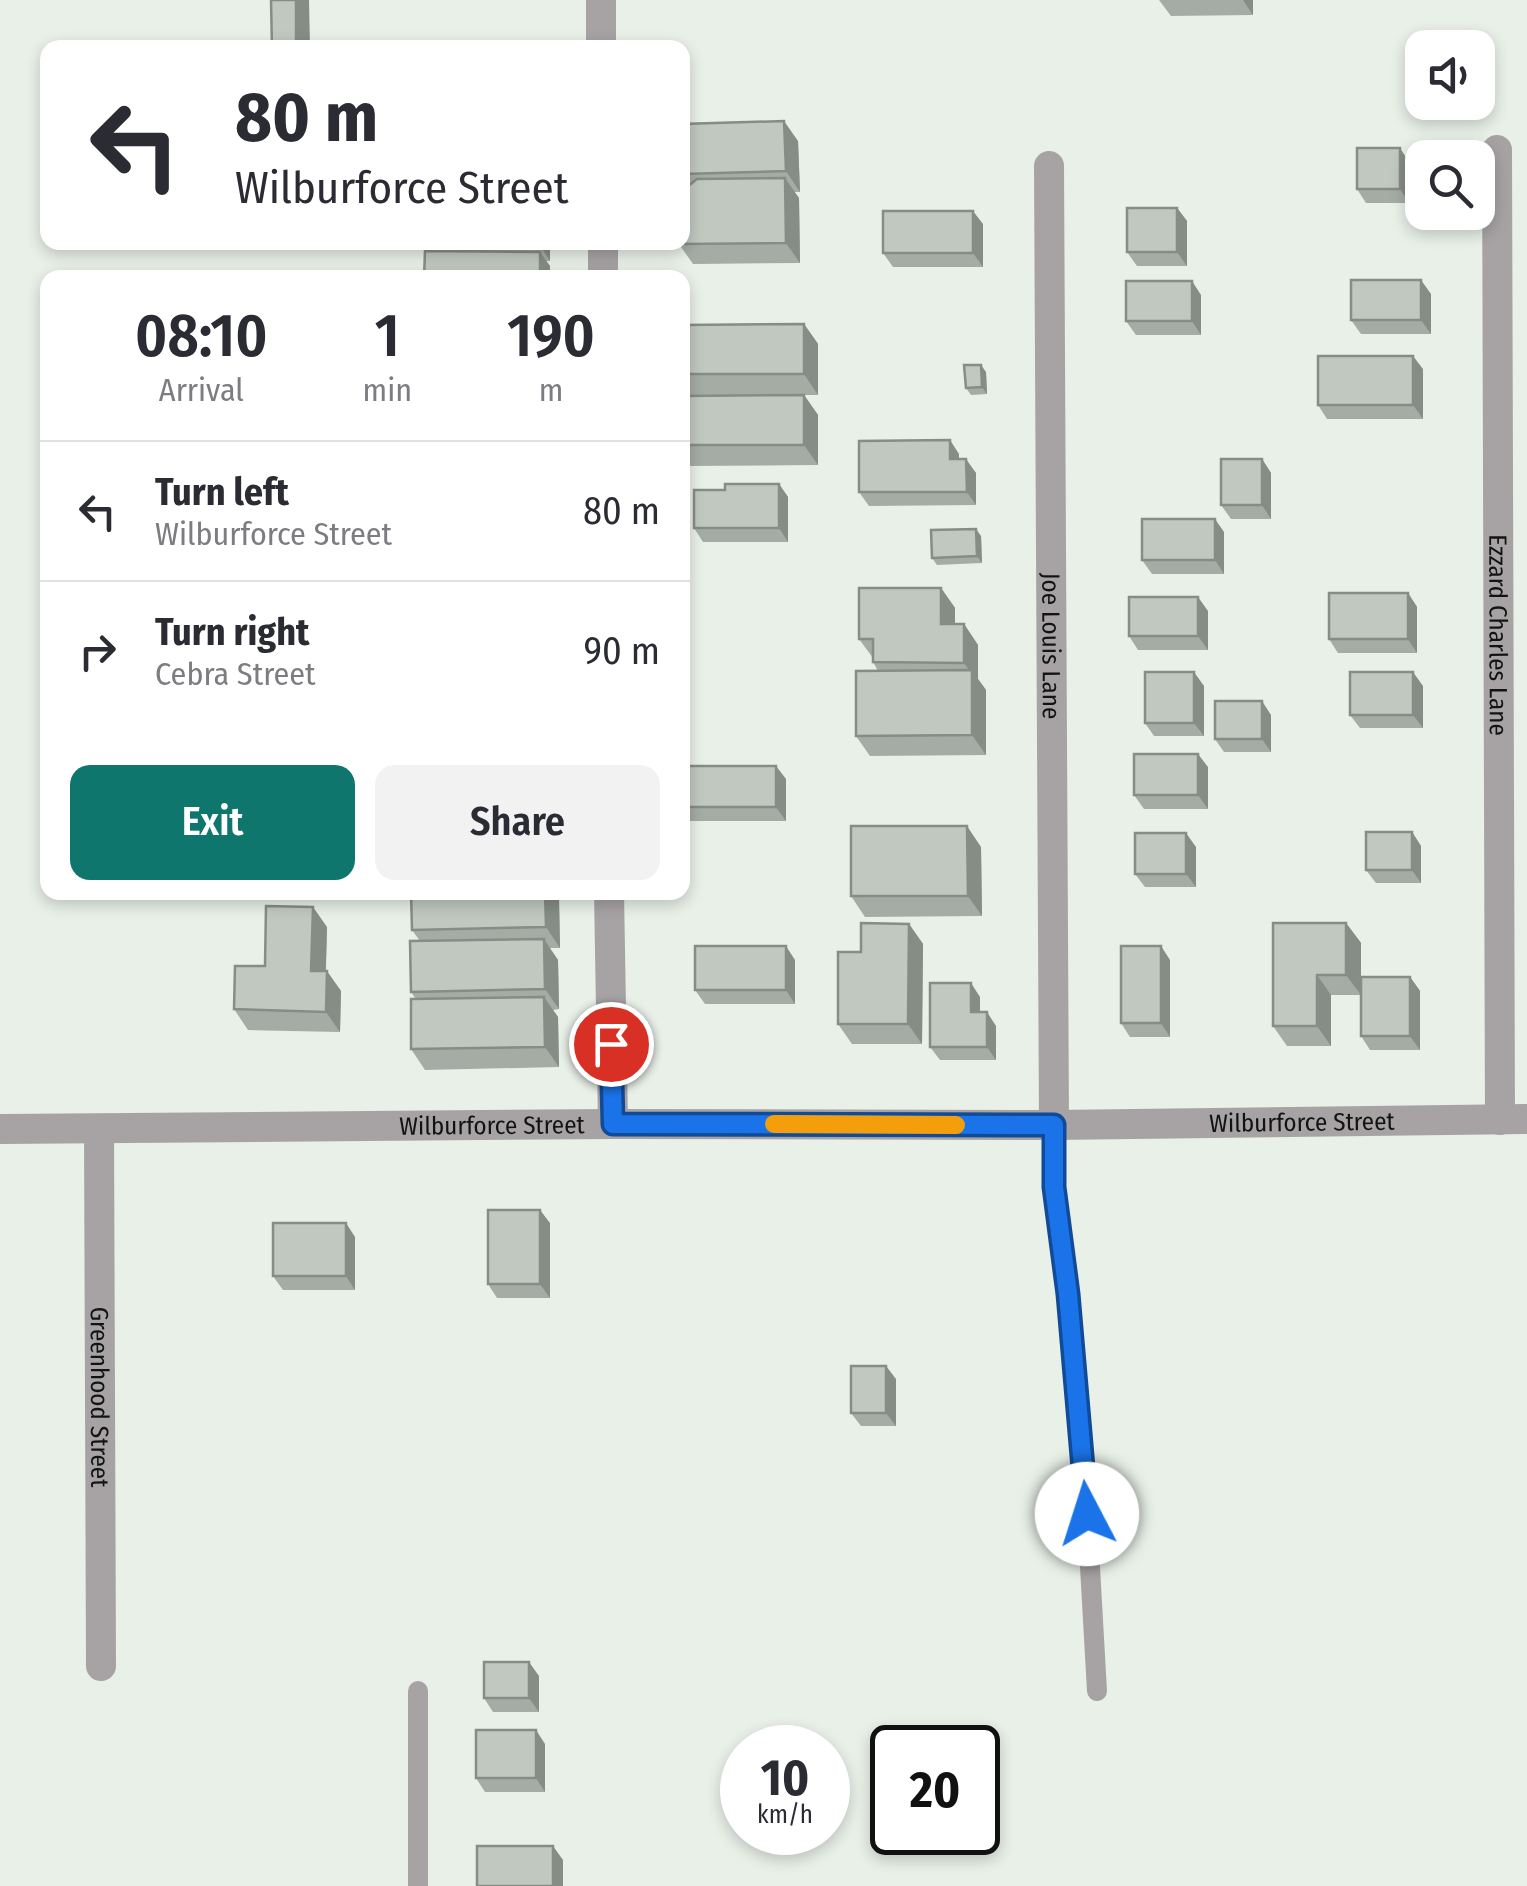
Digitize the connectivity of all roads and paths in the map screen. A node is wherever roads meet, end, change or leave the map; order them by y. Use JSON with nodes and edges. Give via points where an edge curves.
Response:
{"nodes":[{"id":1,"x":601,"y":0,"type":"edge"},
{"id":2,"x":601,"y":40,"type":"edge"},
{"id":3,"x":1496,"y":150,"type":"dead end"},
{"id":4,"x":1049,"y":166,"type":"dead end"},
{"id":5,"x":609,"y":900,"type":"edge"},
{"id":6,"x":1513,"y":1120,"type":"edge"},
{"id":7,"x":613,"y":1124,"type":"junction"},
{"id":8,"x":1054,"y":1125,"type":"junction"},
{"id":9,"x":99,"y":1129,"type":"junction"},
{"id":10,"x":0,"y":1130,"type":"edge"},
{"id":11,"x":101,"y":1666,"type":"dead end"},
{"id":12,"x":1097,"y":1691,"type":"dead end"},
{"id":13,"x":418,"y":1692,"type":"dead end"},
{"id":14,"x":418,"y":1886,"type":"edge"}],
"edges":[{"from":1,"to":2,"type":"street"},
{"from":3,"to":6,"type":"street","name":"Ezzard Charles Lane"},
{"from":4,"to":8,"type":"street","name":"Joe Louis Lane"},
{"from":5,"to":7,"type":"street"},
{"from":6,"to":8,"type":"street","name":"Wilburforce Street"},
{"from":7,"to":8,"type":"street","name":"Wilburforce Street"},
{"from":7,"to":9,"type":"street","name":"Wilburforce Street"},
{"from":8,"to":12,"type":"lane"},
{"from":9,"to":10,"type":"street","name":"Wilburforce Street"},
{"from":9,"to":11,"type":"street","name":"Greenhood Street"},
{"from":13,"to":14,"type":"lane"}]}
